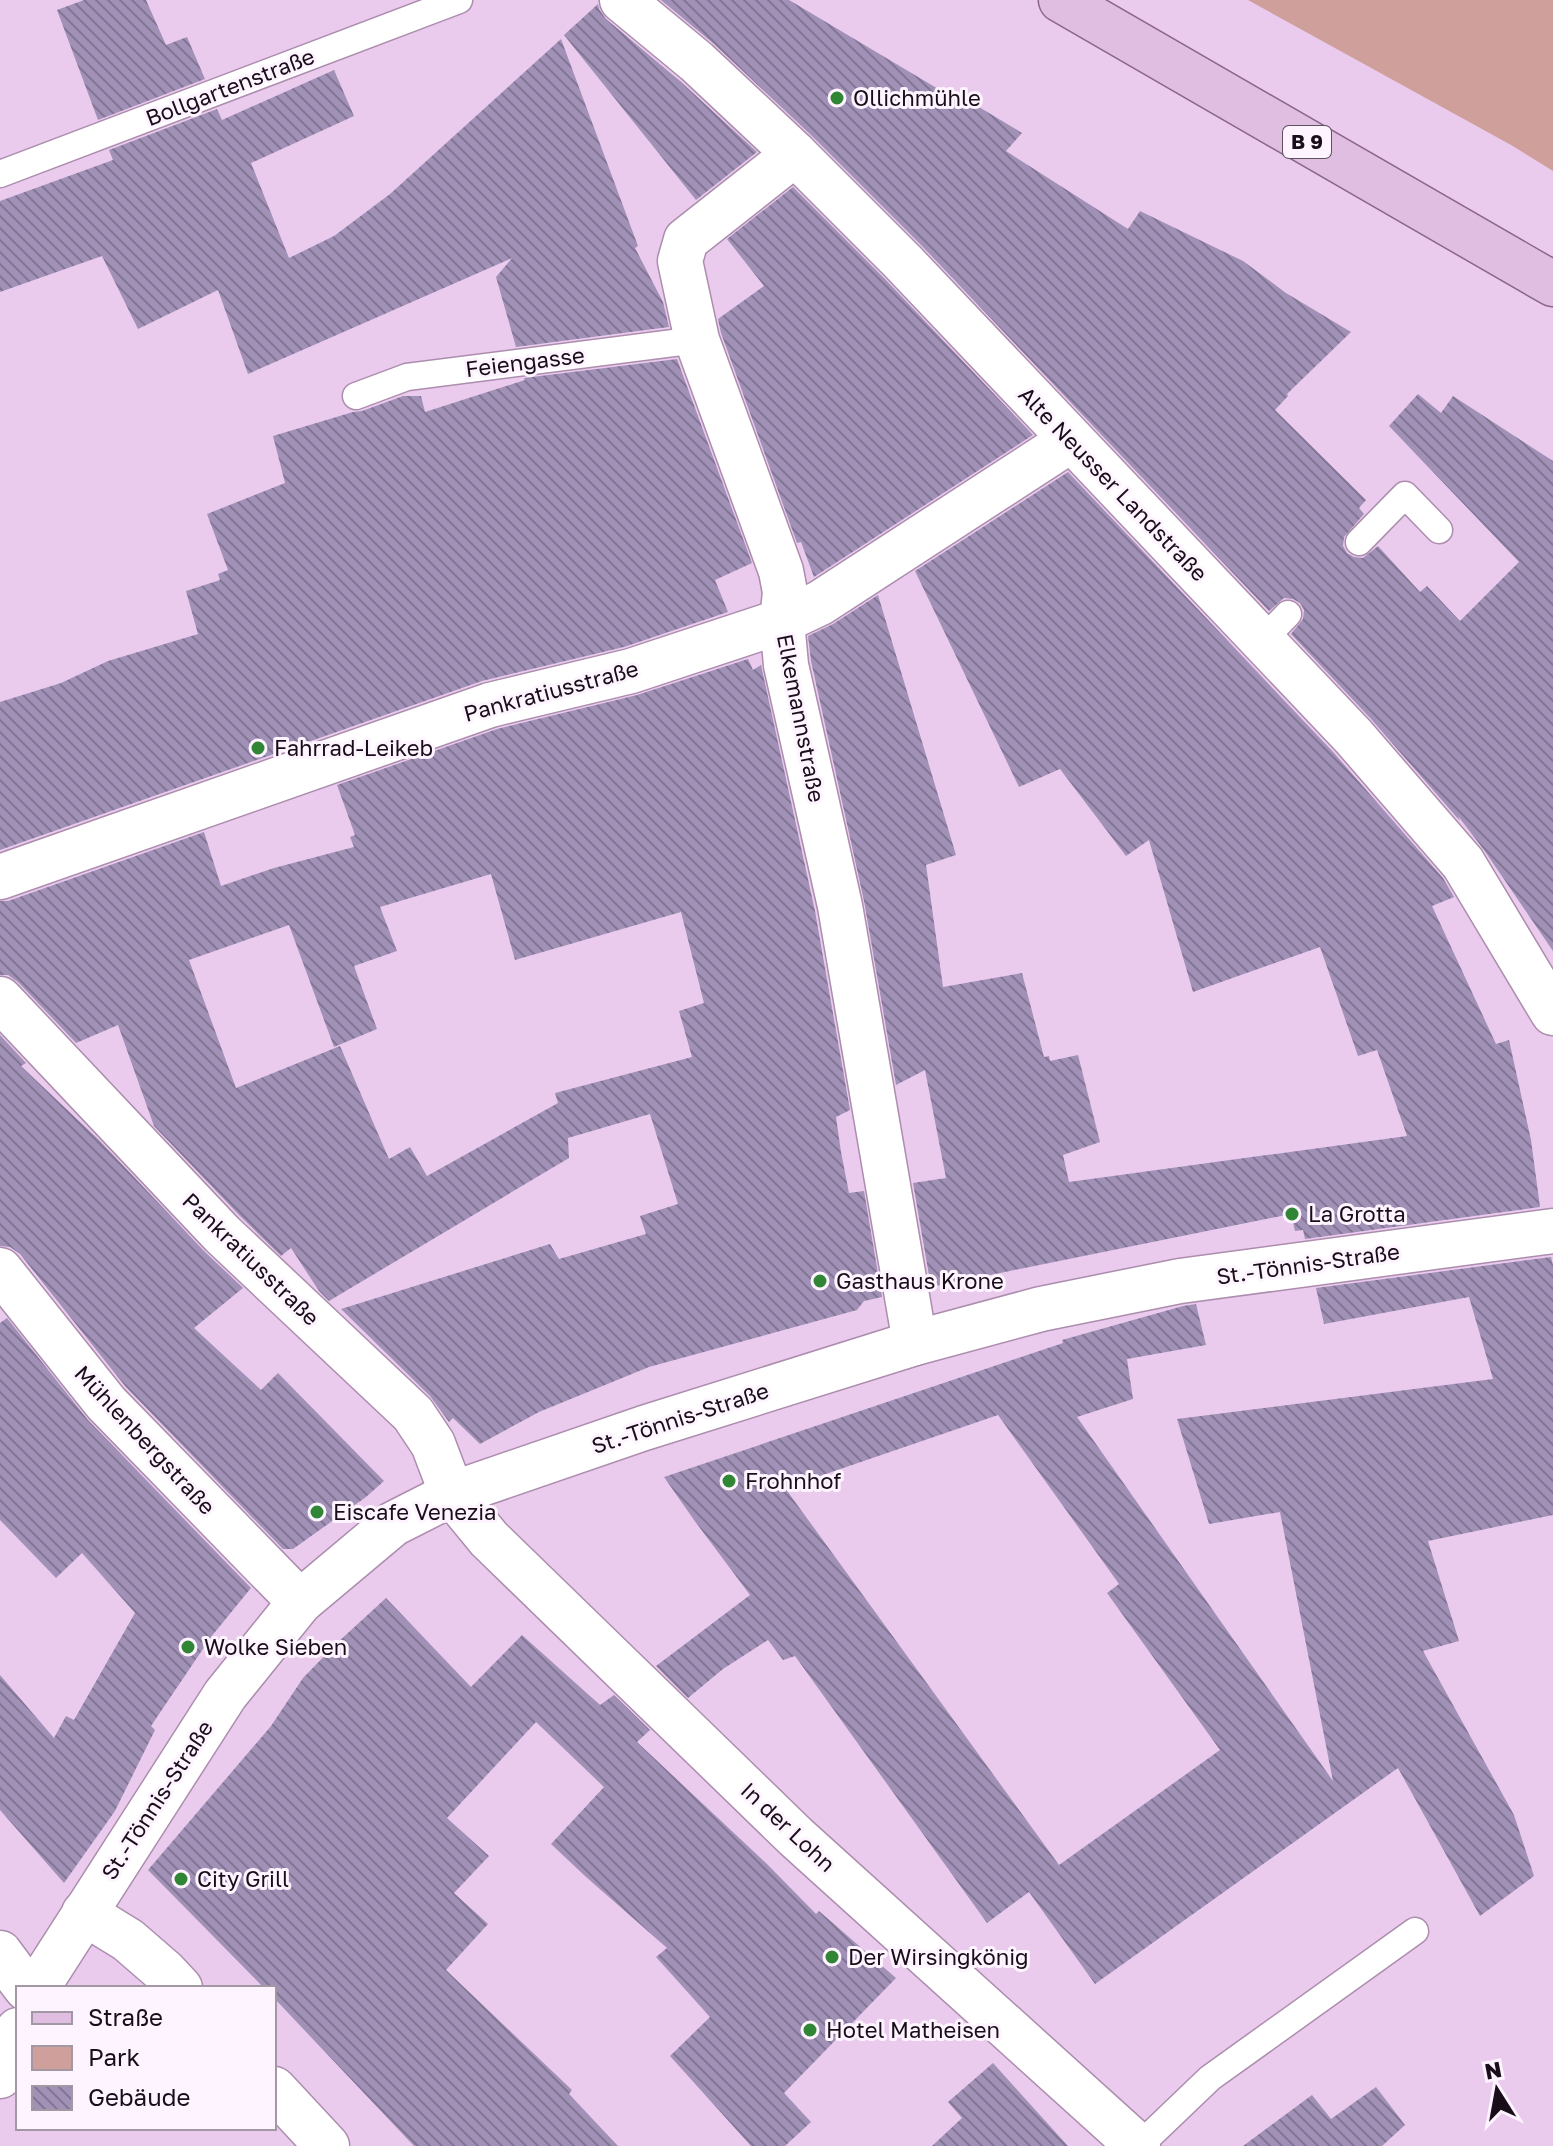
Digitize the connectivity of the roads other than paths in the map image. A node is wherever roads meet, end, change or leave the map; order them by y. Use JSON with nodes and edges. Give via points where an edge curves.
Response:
{"nodes":[{"id":1,"x":459,"y":0,"type":"edge"},
{"id":2,"x":622,"y":0,"type":"edge"},
{"id":3,"x":1061,"y":0,"type":"edge"},
{"id":4,"x":795,"y":154,"type":"junction"},
{"id":5,"x":0,"y":174,"type":"edge"},
{"id":6,"x":1553,"y":284,"type":"edge"},
{"id":7,"x":697,"y":340,"type":"junction"},
{"id":8,"x":356,"y":396,"type":"dead end"},
{"id":9,"x":1071,"y":440,"type":"junction"},
{"id":10,"x":1439,"y":530,"type":"dead end"},
{"id":11,"x":1359,"y":542,"type":"dead end"},
{"id":12,"x":782,"y":621,"type":"junction"},
{"id":13,"x":0,"y":877,"type":"edge"},
{"id":14,"x":0,"y":999,"type":"edge"},
{"id":15,"x":1553,"y":1013,"type":"edge"},
{"id":16,"x":1553,"y":1231,"type":"edge"},
{"id":17,"x":0,"y":1270,"type":"edge"},
{"id":18,"x":915,"y":1343,"type":"junction"},
{"id":19,"x":452,"y":1494,"type":"junction"},
{"id":20,"x":300,"y":1602,"type":"junction"},
{"id":21,"x":84,"y":1913,"type":"junction"},
{"id":22,"x":1415,"y":1931,"type":"dead end"},
{"id":23,"x":0,"y":1953,"type":"edge"},
{"id":24,"x":25,"y":1986,"type":"edge"},
{"id":25,"x":38,"y":1986,"type":"edge"},
{"id":26,"x":178,"y":1986,"type":"edge"},
{"id":27,"x":16,"y":2035,"type":"edge"},
{"id":28,"x":0,"y":2076,"type":"edge"},
{"id":29,"x":276,"y":2091,"type":"edge"},
{"id":30,"x":327,"y":2146,"type":"edge"},
{"id":31,"x":1138,"y":2146,"type":"edge"}],
"edges":[{"from":1,"to":5,"type":"lane","name":"Bollgartenstraße"},
{"from":2,"to":4,"type":"main road","name":"Alte Neusser Landstraße"},
{"from":3,"to":6,"type":"main road","number":"B 9"},
{"from":4,"to":7,"type":"main road","name":"Elkemannstraße","via":[[686,240],[680,261]]},
{"from":4,"to":9,"type":"main road","name":"Alte Neusser Landstraße"},
{"from":7,"to":8,"type":"lane","name":"Feiengasse","via":[[407,377]]},
{"from":7,"to":12,"type":"main road","name":"Elkemannstraße","via":[[781,571]]},
{"from":9,"to":12,"type":"main road","name":"Pankratiusstraße","via":[[820,603]]},
{"from":9,"to":15,"type":"main road","name":"Alte Neusser Landstraße","via":[[1275,628],[1353,736],[1463,863]]},
{"from":10,"to":11,"type":"lane","via":[[1405,495]]},
{"from":12,"to":13,"type":"main road","name":"Pankratiusstraße","via":[[631,671],[490,705]]},
{"from":12,"to":18,"type":"main road","name":"Elkemannstraße","via":[[786,665],[840,906]]},
{"from":14,"to":19,"type":"main road","name":"Pankratiusstraße","via":[[222,1234],[413,1414],[433,1444]]},
{"from":16,"to":18,"type":"main road","name":"St.-Tönnis-Straße","via":[[1180,1281],[1041,1309]]},
{"from":17,"to":20,"type":"main road","name":"Mühlenbergstraße","via":[[106,1403]]},
{"from":18,"to":19,"type":"main road","name":"St.-Tönnis-Straße"},
{"from":19,"to":20,"type":"main road","name":"St.-Tönnis-Straße","via":[[393,1524]]},
{"from":19,"to":31,"type":"main road","name":"In der Lohn","via":[[489,1539],[796,1837]]},
{"from":20,"to":21,"type":"main road","name":"St.-Tönnis-Straße","via":[[225,1695]]},
{"from":21,"to":25,"type":"main road","name":"St.-Tönnis-Straße"},
{"from":21,"to":26,"type":"main road","via":[[128,1940]]},
{"from":22,"to":31,"type":"lane","via":[[1210,2078]]},
{"from":23,"to":24,"type":"main road"},
{"from":27,"to":28,"type":"main road"},
{"from":29,"to":30,"type":"main road"}]}
